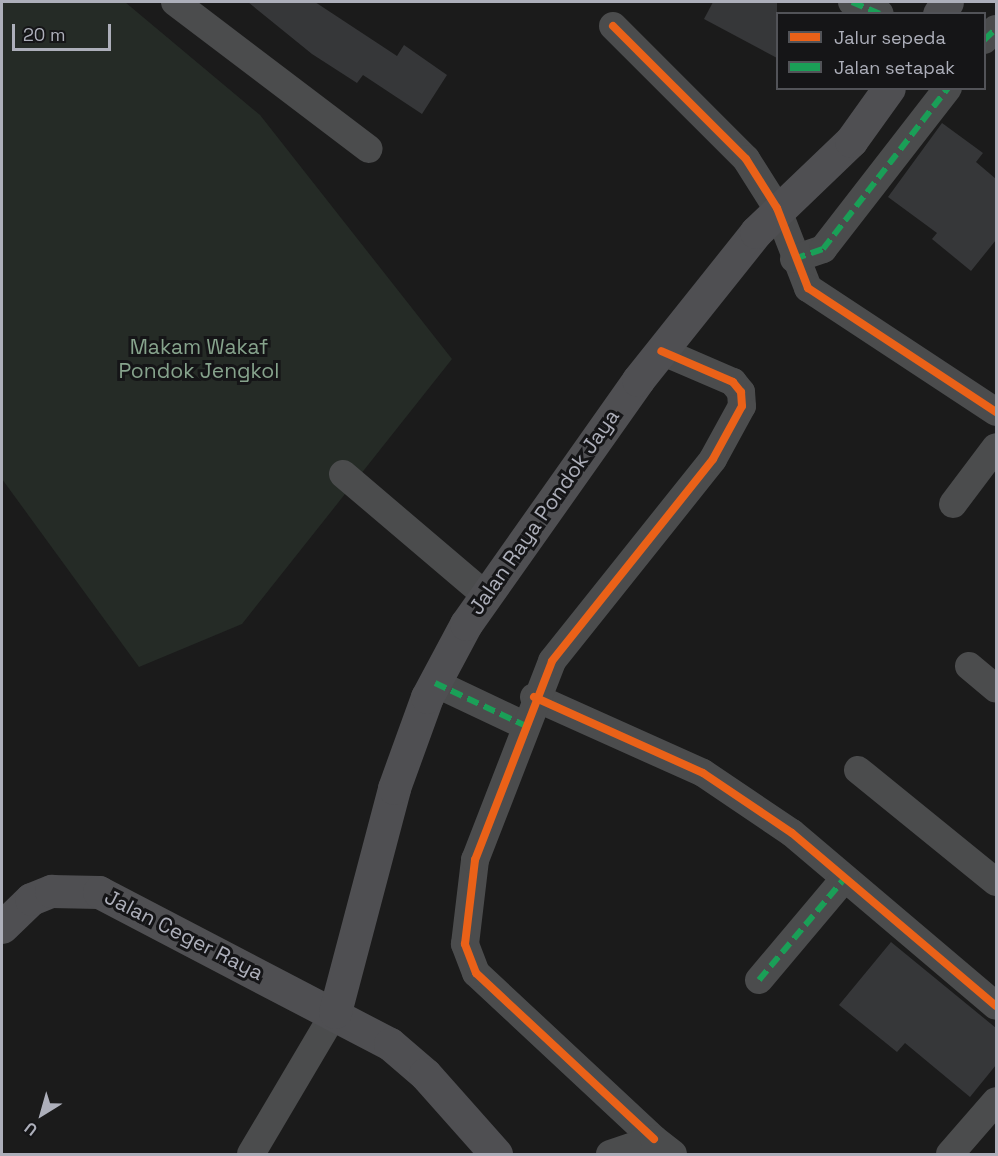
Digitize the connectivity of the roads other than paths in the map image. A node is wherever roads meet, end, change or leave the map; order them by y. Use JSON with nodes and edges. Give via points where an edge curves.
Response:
{"nodes":[{"id":1,"x":175,"y":2,"type":"edge"},
{"id":2,"x":852,"y":2,"type":"edge"},
{"id":3,"x":875,"y":12,"type":"edge"},
{"id":4,"x":613,"y":26,"type":"dead end"},
{"id":5,"x":888,"y":90,"type":"edge"},
{"id":6,"x":946,"y":90,"type":"edge"},
{"id":7,"x":369,"y":149,"type":"dead end"},
{"id":8,"x":777,"y":208,"type":"junction"},
{"id":9,"x":794,"y":258,"type":"junction"},
{"id":10,"x":661,"y":351,"type":"junction"},
{"id":11,"x":996,"y":412,"type":"edge"},
{"id":12,"x":996,"y":447,"type":"edge"},
{"id":13,"x":343,"y":474,"type":"dead end"},
{"id":14,"x":953,"y":504,"type":"dead end"},
{"id":15,"x":486,"y":595,"type":"junction"},
{"id":16,"x":969,"y":666,"type":"dead end"},
{"id":17,"x":435,"y":683,"type":"junction"},
{"id":18,"x":996,"y":689,"type":"edge"},
{"id":19,"x":534,"y":697,"type":"junction"},
{"id":20,"x":524,"y":725,"type":"junction"},
{"id":21,"x":858,"y":770,"type":"dead end"},
{"id":22,"x":845,"y":878,"type":"junction"},
{"id":23,"x":996,"y":882,"type":"edge"},
{"id":24,"x":2,"y":927,"type":"edge"},
{"id":25,"x":759,"y":980,"type":"dead end"},
{"id":26,"x":996,"y":1006,"type":"edge"},
{"id":27,"x":335,"y":1012,"type":"junction"},
{"id":28,"x":996,"y":1101,"type":"edge"},
{"id":29,"x":663,"y":1147,"type":"edge"},
{"id":30,"x":251,"y":1155,"type":"edge"},
{"id":31,"x":496,"y":1155,"type":"edge"},
{"id":32,"x":610,"y":1155,"type":"edge"},
{"id":33,"x":950,"y":1155,"type":"edge"}],
"edges":[{"from":1,"to":7,"type":"street"},
{"from":2,"to":3,"type":"street"},
{"from":4,"to":8,"type":"street","via":[[746,159]]},
{"from":5,"to":8,"type":"main road","name":"Jalan Raya Pondok Jaya","via":[[851,141]]},
{"from":6,"to":9,"type":"street","via":[[823,249]]},
{"from":8,"to":9,"type":"street"},
{"from":8,"to":10,"type":"main road","name":"Jalan Raya Pondok Jaya"},
{"from":9,"to":11,"type":"street","via":[[808,288]]},
{"from":10,"to":15,"type":"main road","name":"Jalan Raya Pondok Jaya","via":[[591,441]]},
{"from":10,"to":19,"type":"street","via":[[733,382],[741,392],[742,406],[713,459],[585,616],[552,662]]},
{"from":12,"to":14,"type":"street"},
{"from":13,"to":15,"type":"street"},
{"from":15,"to":17,"type":"main road","name":"Jalan Raya Pondok Jaya"},
{"from":16,"to":18,"type":"street"},
{"from":17,"to":20,"type":"street"},
{"from":17,"to":27,"type":"main road","name":"Jalan Raya Pondok Jaya","via":[[394,788]]},
{"from":19,"to":20,"type":"street"},
{"from":19,"to":22,"type":"street","via":[[703,773],[792,833]]},
{"from":20,"to":29,"type":"street","via":[[475,860],[465,944],[476,973]]},
{"from":21,"to":23,"type":"street"},
{"from":22,"to":25,"type":"street"},
{"from":22,"to":26,"type":"street"},
{"from":24,"to":27,"type":"main road","name":"Jalan Ceger Raya","via":[[31,899],[51,891],[99,892]]},
{"from":27,"to":30,"type":"street"},
{"from":27,"to":31,"type":"main road","name":"Jalan Ceger Raya","via":[[390,1044],[425,1074]]},
{"from":28,"to":33,"type":"street"},
{"from":29,"to":32,"type":"street"}]}
